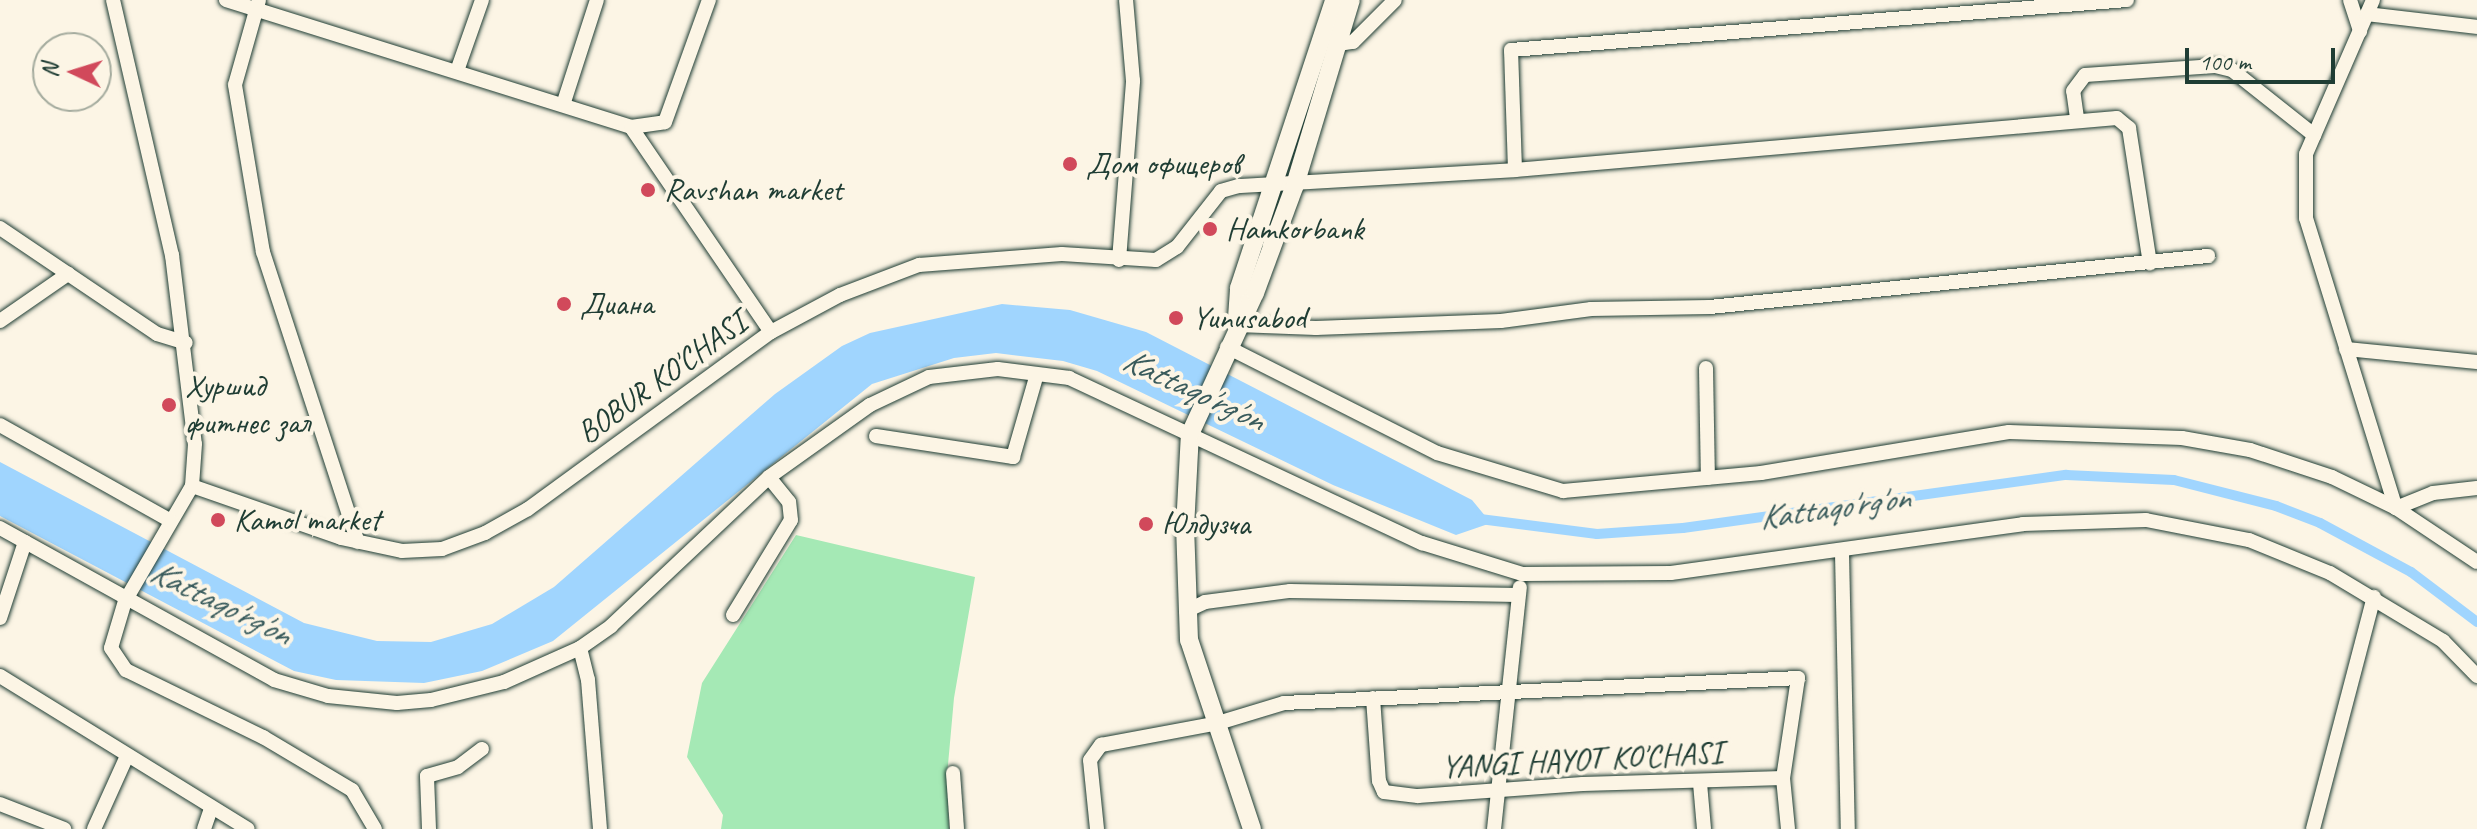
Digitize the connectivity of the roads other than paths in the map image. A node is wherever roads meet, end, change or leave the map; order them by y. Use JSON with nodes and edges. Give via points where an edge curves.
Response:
{"nodes":[{"id":1,"x":113,"y":0,"type":"edge"},
{"id":2,"x":226,"y":0,"type":"edge"},
{"id":3,"x":482,"y":0,"type":"edge"},
{"id":4,"x":597,"y":0,"type":"edge"},
{"id":5,"x":709,"y":0,"type":"edge"},
{"id":6,"x":1126,"y":0,"type":"edge"},
{"id":7,"x":1334,"y":0,"type":"edge"},
{"id":8,"x":1351,"y":0,"type":"edge"},
{"id":9,"x":1395,"y":0,"type":"edge"},
{"id":10,"x":2127,"y":0,"type":"edge"},
{"id":11,"x":2350,"y":0,"type":"edge"},
{"id":12,"x":258,"y":4,"type":"edge"},
{"id":13,"x":2370,"y":7,"type":"edge"},
{"id":14,"x":2477,"y":27,"type":"edge"},
{"id":15,"x":2360,"y":31,"type":"junction"},
{"id":16,"x":1338,"y":44,"type":"junction"},
{"id":17,"x":457,"y":71,"type":"junction"},
{"id":18,"x":563,"y":105,"type":"junction"},
{"id":19,"x":2077,"y":118,"type":"junction"},
{"id":20,"x":631,"y":127,"type":"junction"},
{"id":21,"x":2314,"y":135,"type":"junction"},
{"id":22,"x":1515,"y":170,"type":"junction"},
{"id":23,"x":1286,"y":184,"type":"junction"},
{"id":24,"x":0,"y":228,"type":"edge"},
{"id":25,"x":2208,"y":256,"type":"dead end"},
{"id":26,"x":1119,"y":260,"type":"junction"},
{"id":27,"x":2150,"y":263,"type":"junction"},
{"id":28,"x":68,"y":274,"type":"junction"},
{"id":29,"x":0,"y":321,"type":"edge"},
{"id":30,"x":1237,"y":325,"type":"junction"},
{"id":31,"x":771,"y":332,"type":"junction"},
{"id":32,"x":186,"y":343,"type":"junction"},
{"id":33,"x":2346,"y":349,"type":"junction"},
{"id":34,"x":1225,"y":354,"type":"junction"},
{"id":35,"x":2477,"y":362,"type":"edge"},
{"id":36,"x":1706,"y":368,"type":"dead end"},
{"id":37,"x":1037,"y":374,"type":"junction"},
{"id":38,"x":0,"y":425,"type":"edge"},
{"id":39,"x":1192,"y":430,"type":"junction"},
{"id":40,"x":876,"y":436,"type":"dead end"},
{"id":41,"x":769,"y":477,"type":"junction"},
{"id":42,"x":1708,"y":478,"type":"junction"},
{"id":43,"x":192,"y":486,"type":"junction"},
{"id":44,"x":2477,"y":488,"type":"edge"},
{"id":45,"x":2396,"y":508,"type":"junction"},
{"id":46,"x":171,"y":521,"type":"junction"},
{"id":47,"x":0,"y":528,"type":"edge"},
{"id":48,"x":25,"y":542,"type":"junction"},
{"id":49,"x":358,"y":542,"type":"junction"},
{"id":50,"x":1842,"y":553,"type":"junction"},
{"id":51,"x":2477,"y":562,"type":"edge"},
{"id":52,"x":1522,"y":574,"type":"junction"},
{"id":53,"x":1518,"y":595,"type":"junction"},
{"id":54,"x":127,"y":597,"type":"junction"},
{"id":55,"x":2374,"y":597,"type":"junction"},
{"id":56,"x":1186,"y":611,"type":"junction"},
{"id":57,"x":733,"y":615,"type":"dead end"},
{"id":58,"x":0,"y":618,"type":"edge"},
{"id":59,"x":580,"y":648,"type":"junction"},
{"id":60,"x":0,"y":676,"type":"edge"},
{"id":61,"x":2477,"y":676,"type":"edge"},
{"id":62,"x":1507,"y":691,"type":"junction"},
{"id":63,"x":1373,"y":698,"type":"junction"},
{"id":64,"x":1218,"y":723,"type":"junction"},
{"id":65,"x":482,"y":749,"type":"dead end"},
{"id":66,"x":127,"y":756,"type":"junction"},
{"id":67,"x":953,"y":773,"type":"dead end"},
{"id":68,"x":1783,"y":778,"type":"junction"},
{"id":69,"x":1700,"y":783,"type":"junction"},
{"id":70,"x":1495,"y":790,"type":"junction"},
{"id":71,"x":0,"y":804,"type":"edge"},
{"id":72,"x":211,"y":809,"type":"junction"},
{"id":73,"x":64,"y":829,"type":"edge"},
{"id":74,"x":94,"y":829,"type":"edge"},
{"id":75,"x":204,"y":829,"type":"edge"},
{"id":76,"x":248,"y":829,"type":"edge"},
{"id":77,"x":375,"y":829,"type":"edge"},
{"id":78,"x":429,"y":829,"type":"edge"},
{"id":79,"x":600,"y":829,"type":"edge"},
{"id":80,"x":957,"y":829,"type":"edge"},
{"id":81,"x":1097,"y":829,"type":"edge"},
{"id":82,"x":1252,"y":829,"type":"edge"},
{"id":83,"x":1494,"y":829,"type":"edge"},
{"id":84,"x":1704,"y":829,"type":"edge"},
{"id":85,"x":1788,"y":829,"type":"edge"},
{"id":86,"x":1848,"y":829,"type":"edge"},
{"id":87,"x":2313,"y":829,"type":"edge"}],
"edges":[{"from":1,"to":32,"type":"street"},
{"from":2,"to":12,"type":"street"},
{"from":3,"to":17,"type":"street"},
{"from":4,"to":18,"type":"street"},
{"from":5,"to":20,"type":"street","via":[[665,122]]},
{"from":6,"to":26,"type":"street","via":[[1133,81]]},
{"from":7,"to":23,"type":"main road"},
{"from":8,"to":16,"type":"main road"},
{"from":9,"to":16,"type":"street","via":[[1353,42]]},
{"from":10,"to":22,"type":"street","via":[[1511,50]]},
{"from":11,"to":15,"type":"street"},
{"from":12,"to":17,"type":"street"},
{"from":12,"to":49,"type":"street","via":[[235,85],[263,252]]},
{"from":13,"to":14,"type":"street"},
{"from":13,"to":15,"type":"street"},
{"from":15,"to":21,"type":"street"},
{"from":16,"to":23,"type":"main road"},
{"from":17,"to":18,"type":"street"},
{"from":18,"to":20,"type":"street"},
{"from":19,"to":21,"type":"street","via":[[2073,91],[2085,75],[2215,66],[2232,70]]},
{"from":19,"to":22,"type":"street"},
{"from":19,"to":27,"type":"street","via":[[2117,118],[2129,128]]},
{"from":20,"to":31,"type":"street"},
{"from":21,"to":33,"type":"street","via":[[2306,154],[2306,218]]},
{"from":22,"to":23,"type":"street"},
{"from":23,"to":26,"type":"street","name":"BOBUR KO'CHASI","via":[[1221,191],[1177,247],[1156,260]]},
{"from":23,"to":30,"type":"main road","via":[[1239,288]]},
{"from":24,"to":28,"type":"street"},
{"from":25,"to":27,"type":"street"},
{"from":26,"to":31,"type":"street","name":"BOBUR KO'CHASI","via":[[1062,254],[919,265],[840,295]]},
{"from":27,"to":30,"type":"street","via":[[1710,307],[1591,309],[1501,321],[1316,328]]},
{"from":28,"to":29,"type":"street"},
{"from":28,"to":32,"type":"street","via":[[157,334]]},
{"from":30,"to":34,"type":"main road"},
{"from":31,"to":49,"type":"street","name":"BOBUR KO'CHASI","via":[[528,509],[485,533],[442,549],[416,551]]},
{"from":32,"to":43,"type":"street","via":[[195,410]]},
{"from":33,"to":35,"type":"street"},
{"from":33,"to":45,"type":"street"},
{"from":34,"to":39,"type":"main road"},
{"from":34,"to":42,"type":"street","via":[[1437,453],[1563,491]]},
{"from":36,"to":42,"type":"street"},
{"from":37,"to":39,"type":"street","via":[[1069,378]]},
{"from":37,"to":40,"type":"street","via":[[1013,457]]},
{"from":37,"to":41,"type":"street","via":[[957,372],[904,386],[837,425]]},
{"from":38,"to":46,"type":"street"},
{"from":39,"to":52,"type":"street","via":[[1422,543]]},
{"from":39,"to":56,"type":"main road"},
{"from":41,"to":57,"type":"street","via":[[789,502],[791,520]]},
{"from":41,"to":59,"type":"street","via":[[611,626]]},
{"from":42,"to":45,"type":"street","via":[[2009,432],[2182,438],[2250,450],[2332,477]]},
{"from":43,"to":46,"type":"street"},
{"from":43,"to":49,"type":"street","name":"BOBUR KO'CHASI"},
{"from":44,"to":45,"type":"street","via":[[2433,493]]},
{"from":45,"to":51,"type":"street"},
{"from":46,"to":54,"type":"street"},
{"from":47,"to":48,"type":"street"},
{"from":48,"to":54,"type":"street"},
{"from":48,"to":58,"type":"street"},
{"from":50,"to":52,"type":"street","via":[[1671,573]]},
{"from":50,"to":55,"type":"street","via":[[2023,524],[2146,520],[2249,540]]},
{"from":50,"to":86,"type":"street"},
{"from":52,"to":53,"type":"street"},
{"from":53,"to":56,"type":"street","via":[[1290,591],[1205,602]]},
{"from":53,"to":62,"type":"street"},
{"from":54,"to":59,"type":"street","via":[[288,686],[397,703],[504,682]]},
{"from":54,"to":77,"type":"street","via":[[111,648],[126,670],[263,737],[352,790]]},
{"from":55,"to":61,"type":"street","via":[[2443,641]]},
{"from":55,"to":87,"type":"street"},
{"from":56,"to":64,"type":"main road","via":[[1189,640]]},
{"from":59,"to":79,"type":"street","via":[[588,680]]},
{"from":60,"to":66,"type":"street"},
{"from":62,"to":63,"type":"street"},
{"from":62,"to":68,"type":"street","via":[[1798,678]]},
{"from":62,"to":70,"type":"street"},
{"from":63,"to":64,"type":"street","via":[[1284,703]]},
{"from":63,"to":70,"type":"street","name":"YANGI HAYOT KO'CHASI","via":[[1384,792],[1418,796]]},
{"from":64,"to":81,"type":"street","via":[[1093,750]]},
{"from":64,"to":82,"type":"main road"},
{"from":65,"to":78,"type":"street","via":[[458,767],[427,776]]},
{"from":66,"to":72,"type":"street"},
{"from":66,"to":74,"type":"street"},
{"from":67,"to":80,"type":"street"},
{"from":68,"to":69,"type":"street","name":"YANGI HAYOT KO'CHASI"},
{"from":68,"to":85,"type":"street"},
{"from":69,"to":70,"type":"street","name":"YANGI HAYOT KO'CHASI"},
{"from":69,"to":84,"type":"street"},
{"from":70,"to":83,"type":"street"},
{"from":71,"to":73,"type":"street"},
{"from":72,"to":75,"type":"street"},
{"from":72,"to":76,"type":"street"}]}
